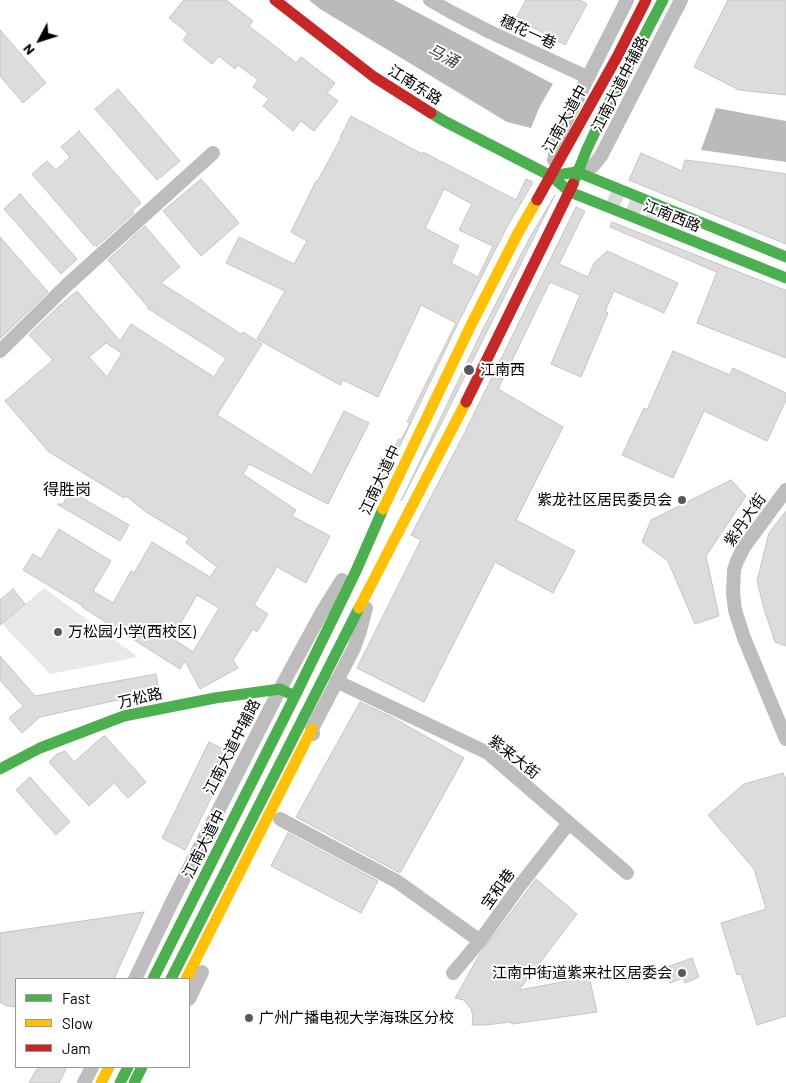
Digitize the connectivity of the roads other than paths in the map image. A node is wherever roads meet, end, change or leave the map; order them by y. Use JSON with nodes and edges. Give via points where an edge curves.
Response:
{"nodes":[{"id":1,"x":275,"y":0,"type":"edge"},
{"id":2,"x":430,"y":0,"type":"edge"},
{"id":3,"x":627,"y":0,"type":"edge"},
{"id":4,"x":646,"y":0,"type":"edge"},
{"id":5,"x":663,"y":0,"type":"edge"},
{"id":6,"x":681,"y":0,"type":"edge"},
{"id":7,"x":602,"y":49,"type":"junction"},
{"id":8,"x":617,"y":57,"type":"junction"},
{"id":9,"x":631,"y":62,"type":"junction"},
{"id":10,"x":645,"y":69,"type":"junction"},
{"id":11,"x":588,"y":77,"type":"junction"},
{"id":12,"x":213,"y":153,"type":"dead end"},
{"id":13,"x":577,"y":172,"type":"junction"},
{"id":14,"x":551,"y":176,"type":"junction"},
{"id":15,"x":570,"y":192,"type":"junction"},
{"id":16,"x":530,"y":239,"type":"junction"},
{"id":17,"x":786,"y":257,"type":"edge"},
{"id":18,"x":786,"y":278,"type":"edge"},
{"id":19,"x":0,"y":351,"type":"edge"},
{"id":20,"x":786,"y":490,"type":"edge"},
{"id":21,"x":371,"y":536,"type":"junction"},
{"id":22,"x":371,"y":584,"type":"junction"},
{"id":23,"x":336,"y":681,"type":"junction"},
{"id":24,"x":280,"y":689,"type":"junction"},
{"id":25,"x":295,"y":696,"type":"junction"},
{"id":26,"x":306,"y":726,"type":"junction"},
{"id":27,"x":786,"y":740,"type":"edge"},
{"id":28,"x":0,"y":769,"type":"edge"},
{"id":29,"x":280,"y":819,"type":"junction"},
{"id":30,"x":569,"y":824,"type":"junction"},
{"id":31,"x":626,"y":873,"type":"dead end"},
{"id":32,"x":172,"y":902,"type":"junction"},
{"id":33,"x":188,"y":910,"type":"junction"},
{"id":34,"x":480,"y":941,"type":"junction"},
{"id":35,"x":453,"y":973,"type":"dead end"},
{"id":36,"x":135,"y":978,"type":"edge"},
{"id":37,"x":154,"y":978,"type":"edge"},
{"id":38,"x":173,"y":978,"type":"edge"},
{"id":39,"x":187,"y":978,"type":"edge"},
{"id":40,"x":190,"y":996,"type":"edge"},
{"id":41,"x":92,"y":1068,"type":"edge"},
{"id":42,"x":108,"y":1068,"type":"edge"},
{"id":43,"x":128,"y":1068,"type":"edge"},
{"id":44,"x":142,"y":1068,"type":"edge"},
{"id":45,"x":154,"y":1068,"type":"edge"},
{"id":46,"x":84,"y":1083,"type":"edge"},
{"id":47,"x":101,"y":1083,"type":"edge"},
{"id":48,"x":120,"y":1083,"type":"edge"},
{"id":49,"x":134,"y":1083,"type":"edge"},
{"id":50,"x":146,"y":1083,"type":"edge"}],
"edges":[{"from":1,"to":14,"type":"main road","name":"江南东路","via":[[382,82],[444,120]]},
{"from":2,"to":11,"type":"street","name":"穗花一巷"},
{"from":3,"to":7,"type":"street"},
{"from":4,"to":8,"type":"main road","name":"江南大道中"},
{"from":5,"to":9,"type":"main road","name":"江南大道中"},
{"from":6,"to":10,"type":"street","name":"江南大道中辅路"},
{"from":7,"to":8,"type":"street"},
{"from":7,"to":11,"type":"street"},
{"from":8,"to":14,"type":"main road","name":"江南大道中"},
{"from":9,"to":10,"type":"street"},
{"from":9,"to":13,"type":"main road","name":"江南大道中"},
{"from":10,"to":13,"type":"street","name":"江南大道中辅路","via":[[601,156],[593,166]]},
{"from":11,"to":14,"type":"street","via":[[559,135]]},
{"from":12,"to":19,"type":"street","via":[[66,285]]},
{"from":13,"to":14,"type":"main road"},
{"from":13,"to":15,"type":"main road","name":"江南大道中"},
{"from":13,"to":17,"type":"main road"},
{"from":14,"to":15,"type":"main road","name":"江南西路"},
{"from":14,"to":16,"type":"main road","name":"江南大道中"},
{"from":15,"to":16,"type":"main road","name":"江南大道中"},
{"from":15,"to":18,"type":"main road","name":"江南西路"},
{"from":16,"to":21,"type":"main road","name":"江南大道中","via":[[424,421]]},
{"from":16,"to":22,"type":"main road","name":"江南大道中","via":[[452,430]]},
{"from":20,"to":27,"type":"street","name":"紫丹大街","via":[[744,547],[734,570],[733,594],[744,638]]},
{"from":21,"to":24,"type":"street","name":"江南大道中辅路","via":[[322,612]]},
{"from":21,"to":25,"type":"main road","name":"江南大道中"},
{"from":22,"to":23,"type":"street","via":[[354,648]]},
{"from":22,"to":26,"type":"main road","name":"江南大道中"},
{"from":23,"to":26,"type":"street"},
{"from":23,"to":30,"type":"street","name":"紫来大街","via":[[488,753]]},
{"from":24,"to":25,"type":"main road"},
{"from":24,"to":28,"type":"main road","name":"万松路","via":[[124,716],[40,748]]},
{"from":24,"to":32,"type":"street","name":"江南大道中辅路"},
{"from":25,"to":33,"type":"main road","name":"江南大道中"},
{"from":26,"to":29,"type":"street","via":[[312,744],[309,756]]},
{"from":26,"to":38,"type":"main road","name":"江南大道中"},
{"from":26,"to":39,"type":"main road","via":[[243,866]]},
{"from":29,"to":34,"type":"street","via":[[398,882]]},
{"from":29,"to":40,"type":"street"},
{"from":30,"to":31,"type":"street","name":"紫来大街"},
{"from":30,"to":34,"type":"street","name":"宝和巷","via":[[520,884]]},
{"from":32,"to":33,"type":"street"},
{"from":32,"to":36,"type":"street","name":"江南大道中辅路"},
{"from":33,"to":37,"type":"main road","name":"江南大道中"},
{"from":34,"to":35,"type":"street","name":"宝和巷"},
{"from":41,"to":46,"type":"street"},
{"from":42,"to":47,"type":"main road"},
{"from":43,"to":48,"type":"main road"},
{"from":44,"to":49,"type":"main road"},
{"from":45,"to":50,"type":"street"}]}
